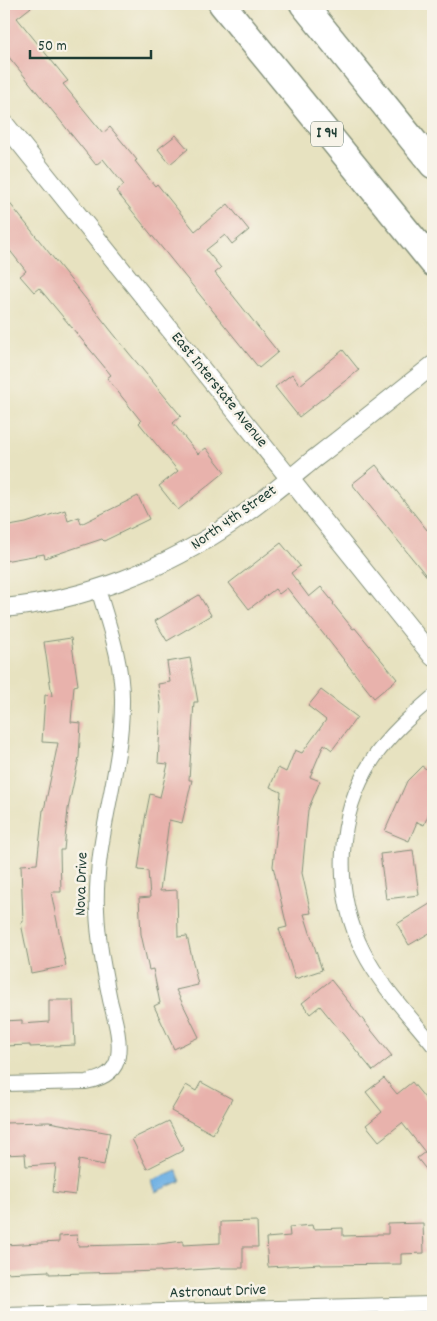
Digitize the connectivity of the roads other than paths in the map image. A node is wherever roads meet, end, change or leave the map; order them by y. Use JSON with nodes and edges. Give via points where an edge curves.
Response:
{"nodes":[{"id":1,"x":222,"y":4,"type":"edge"},
{"id":2,"x":303,"y":4,"type":"edge"},
{"id":3,"x":4,"y":123,"type":"edge"},
{"id":4,"x":433,"y":165,"type":"edge"},
{"id":5,"x":433,"y":264,"type":"edge"},
{"id":6,"x":433,"y":365,"type":"edge"},
{"id":7,"x":290,"y":479,"type":"junction"},
{"id":8,"x":98,"y":589,"type":"junction"},
{"id":9,"x":4,"y":608,"type":"edge"},
{"id":10,"x":433,"y":657,"type":"edge"},
{"id":11,"x":433,"y":697,"type":"edge"},
{"id":12,"x":433,"y":1045,"type":"edge"},
{"id":13,"x":4,"y":1084,"type":"edge"},
{"id":14,"x":433,"y":1304,"type":"edge"},
{"id":15,"x":236,"y":1313,"type":"edge"},
{"id":16,"x":4,"y":1315,"type":"edge"}],
"edges":[{"from":1,"to":5,"type":"highway","number":"I 94"},
{"from":2,"to":4,"type":"highway"},
{"from":3,"to":7,"type":"street","name":"East Interstate Avenue"},
{"from":6,"to":7,"type":"street","name":"North 4th Street"},
{"from":7,"to":8,"type":"street","name":"North 4th Street","via":[[234,522],[194,547],[143,573]]},
{"from":7,"to":10,"type":"street","name":"East Interstate Avenue"},
{"from":8,"to":9,"type":"street","name":"North 4th Street"},
{"from":8,"to":13,"type":"street","name":"Nova Drive","via":[[118,659],[122,701],[119,744],[100,852],[97,890],[101,954],[117,1033],[118,1056],[115,1067],[96,1080]]},
{"from":11,"to":12,"type":"street","via":[[400,726],[363,776],[349,815],[342,873],[349,915],[363,951],[382,981]]},
{"from":14,"to":15,"type":"street","name":"Astronaut Drive"},
{"from":15,"to":16,"type":"street","name":"Astronaut Drive"}]}
